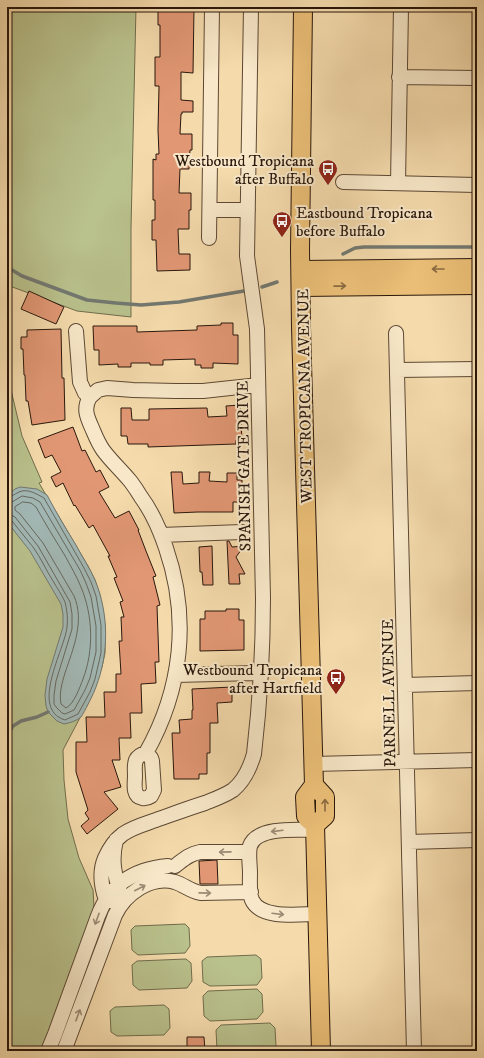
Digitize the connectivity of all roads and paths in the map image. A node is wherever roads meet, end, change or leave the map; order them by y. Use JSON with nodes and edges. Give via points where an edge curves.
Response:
{"nodes":[{"id":1,"x":212,"y":7,"type":"edge"},
{"id":2,"x":251,"y":7,"type":"edge"},
{"id":3,"x":303,"y":7,"type":"edge"},
{"id":4,"x":401,"y":7,"type":"edge"},
{"id":5,"x":399,"y":77,"type":"junction"},
{"id":6,"x":477,"y":78,"type":"edge"},
{"id":7,"x":343,"y":182,"type":"dead end"},
{"id":8,"x":398,"y":183,"type":"junction"},
{"id":9,"x":477,"y":185,"type":"edge"},
{"id":10,"x":210,"y":210,"type":"junction"},
{"id":11,"x":248,"y":210,"type":"junction"},
{"id":12,"x":209,"y":238,"type":"dead end"},
{"id":13,"x":477,"y":268,"type":"edge"},
{"id":14,"x":301,"y":278,"type":"junction"},
{"id":15,"x":477,"y":285,"type":"edge"},
{"id":16,"x":76,"y":331,"type":"dead end"},
{"id":17,"x":396,"y":333,"type":"dead end"},
{"id":18,"x":477,"y":369,"type":"edge"},
{"id":19,"x":397,"y":370,"type":"junction"},
{"id":20,"x":258,"y":385,"type":"junction"},
{"id":21,"x":90,"y":396,"type":"junction"},
{"id":22,"x":242,"y":532,"type":"dead end"},
{"id":23,"x":161,"y":535,"type":"junction"},
{"id":24,"x":261,"y":673,"type":"junction"},
{"id":25,"x":176,"y":675,"type":"junction"},
{"id":26,"x":477,"y":683,"type":"edge"},
{"id":27,"x":405,"y":685,"type":"junction"},
{"id":28,"x":146,"y":752,"type":"dead end"},
{"id":29,"x":477,"y":760,"type":"edge"},
{"id":30,"x":407,"y":762,"type":"junction"},
{"id":31,"x":313,"y":764,"type":"junction"},
{"id":32,"x":315,"y":828,"type":"junction"},
{"id":33,"x":116,"y":840,"type":"junction"},
{"id":34,"x":477,"y":840,"type":"edge"},
{"id":35,"x":409,"y":842,"type":"junction"},
{"id":36,"x":249,"y":852,"type":"junction"},
{"id":37,"x":118,"y":885,"type":"junction"},
{"id":38,"x":251,"y":892,"type":"junction"},
{"id":39,"x":106,"y":900,"type":"junction"},
{"id":40,"x":123,"y":902,"type":"junction"},
{"id":41,"x":317,"y":914,"type":"junction"},
{"id":42,"x":49,"y":1050,"type":"edge"},
{"id":43,"x":64,"y":1051,"type":"edge"},
{"id":44,"x":321,"y":1051,"type":"edge"},
{"id":45,"x":414,"y":1051,"type":"edge"}],
"edges":[{"from":1,"to":10,"type":"street"},
{"from":2,"to":11,"type":"street","name":"SPANISH GATE DRIVE"},
{"from":3,"to":14,"type":"main road","name":"WEST TROPICANA AVENUE"},
{"from":4,"to":5,"type":"street"},
{"from":5,"to":6,"type":"street"},
{"from":5,"to":8,"type":"street"},
{"from":7,"to":8,"type":"street"},
{"from":8,"to":9,"type":"street"},
{"from":10,"to":11,"type":"street"},
{"from":10,"to":12,"type":"street"},
{"from":11,"to":20,"type":"street","name":"SPANISH GATE DRIVE","via":[[247,256],[257,329]]},
{"from":13,"to":14,"type":"main road","one_way":true},
{"from":14,"to":15,"type":"main road","one_way":true},
{"from":14,"to":31,"type":"main road","name":"WEST TROPICANA AVENUE"},
{"from":16,"to":21,"type":"street","via":[[80,382]]},
{"from":17,"to":19,"type":"street","name":"PARNELL AVENUE"},
{"from":18,"to":19,"type":"street"},
{"from":19,"to":27,"type":"street","name":"PARNELL AVENUE"},
{"from":20,"to":21,"type":"street","via":[[176,392],[107,388],[98,390]]},
{"from":20,"to":24,"type":"street","name":"SPANISH GATE DRIVE","via":[[263,598]]},
{"from":21,"to":23,"type":"street","via":[[86,406],[87,416],[100,444],[142,498]]},
{"from":22,"to":23,"type":"street"},
{"from":23,"to":25,"type":"street","via":[[172,565],[179,601],[180,638]]},
{"from":24,"to":25,"type":"street"},
{"from":24,"to":33,"type":"street","name":"SPANISH GATE DRIVE","via":[[254,754],[248,771],[238,785],[226,795],[137,827]]},
{"from":25,"to":28,"type":"street","via":[[159,728]]},
{"from":26,"to":27,"type":"street"},
{"from":27,"to":30,"type":"street","name":"PARNELL AVENUE"},
{"from":29,"to":30,"type":"street"},
{"from":30,"to":31,"type":"street"},
{"from":30,"to":35,"type":"street","name":"PARNELL AVENUE"},
{"from":31,"to":32,"type":"main road","name":"WEST TROPICANA AVENUE","via":[[314,785],[305,797],[306,816]]},
{"from":32,"to":36,"type":"street","one_way":true,"via":[[267,833],[254,839]]},
{"from":32,"to":41,"type":"main road","name":"WEST TROPICANA AVENUE"},
{"from":33,"to":37,"type":"street","via":[[113,864]]},
{"from":33,"to":39,"type":"street","name":"SPANISH GATE DRIVE","via":[[107,854],[102,869],[102,885]]},
{"from":34,"to":35,"type":"street"},
{"from":35,"to":45,"type":"street","name":"PARNELL AVENUE"},
{"from":36,"to":37,"type":"street","one_way":true,"via":[[194,853],[171,866],[136,873]]},
{"from":36,"to":38,"type":"street"},
{"from":37,"to":39,"type":"street"},
{"from":37,"to":40,"type":"street"},
{"from":40,"to":38,"type":"street","one_way":true,"via":[[139,888],[159,882],[174,882],[196,893]]},
{"from":38,"to":41,"type":"street","one_way":true,"via":[[254,904],[269,912],[282,915]]},
{"from":39,"to":40,"type":"street"},
{"from":39,"to":42,"type":"street","one_way":true},
{"from":43,"to":40,"type":"street","one_way":true,"via":[[112,922]]},
{"from":41,"to":44,"type":"main road","name":"WEST TROPICANA AVENUE"}]}
